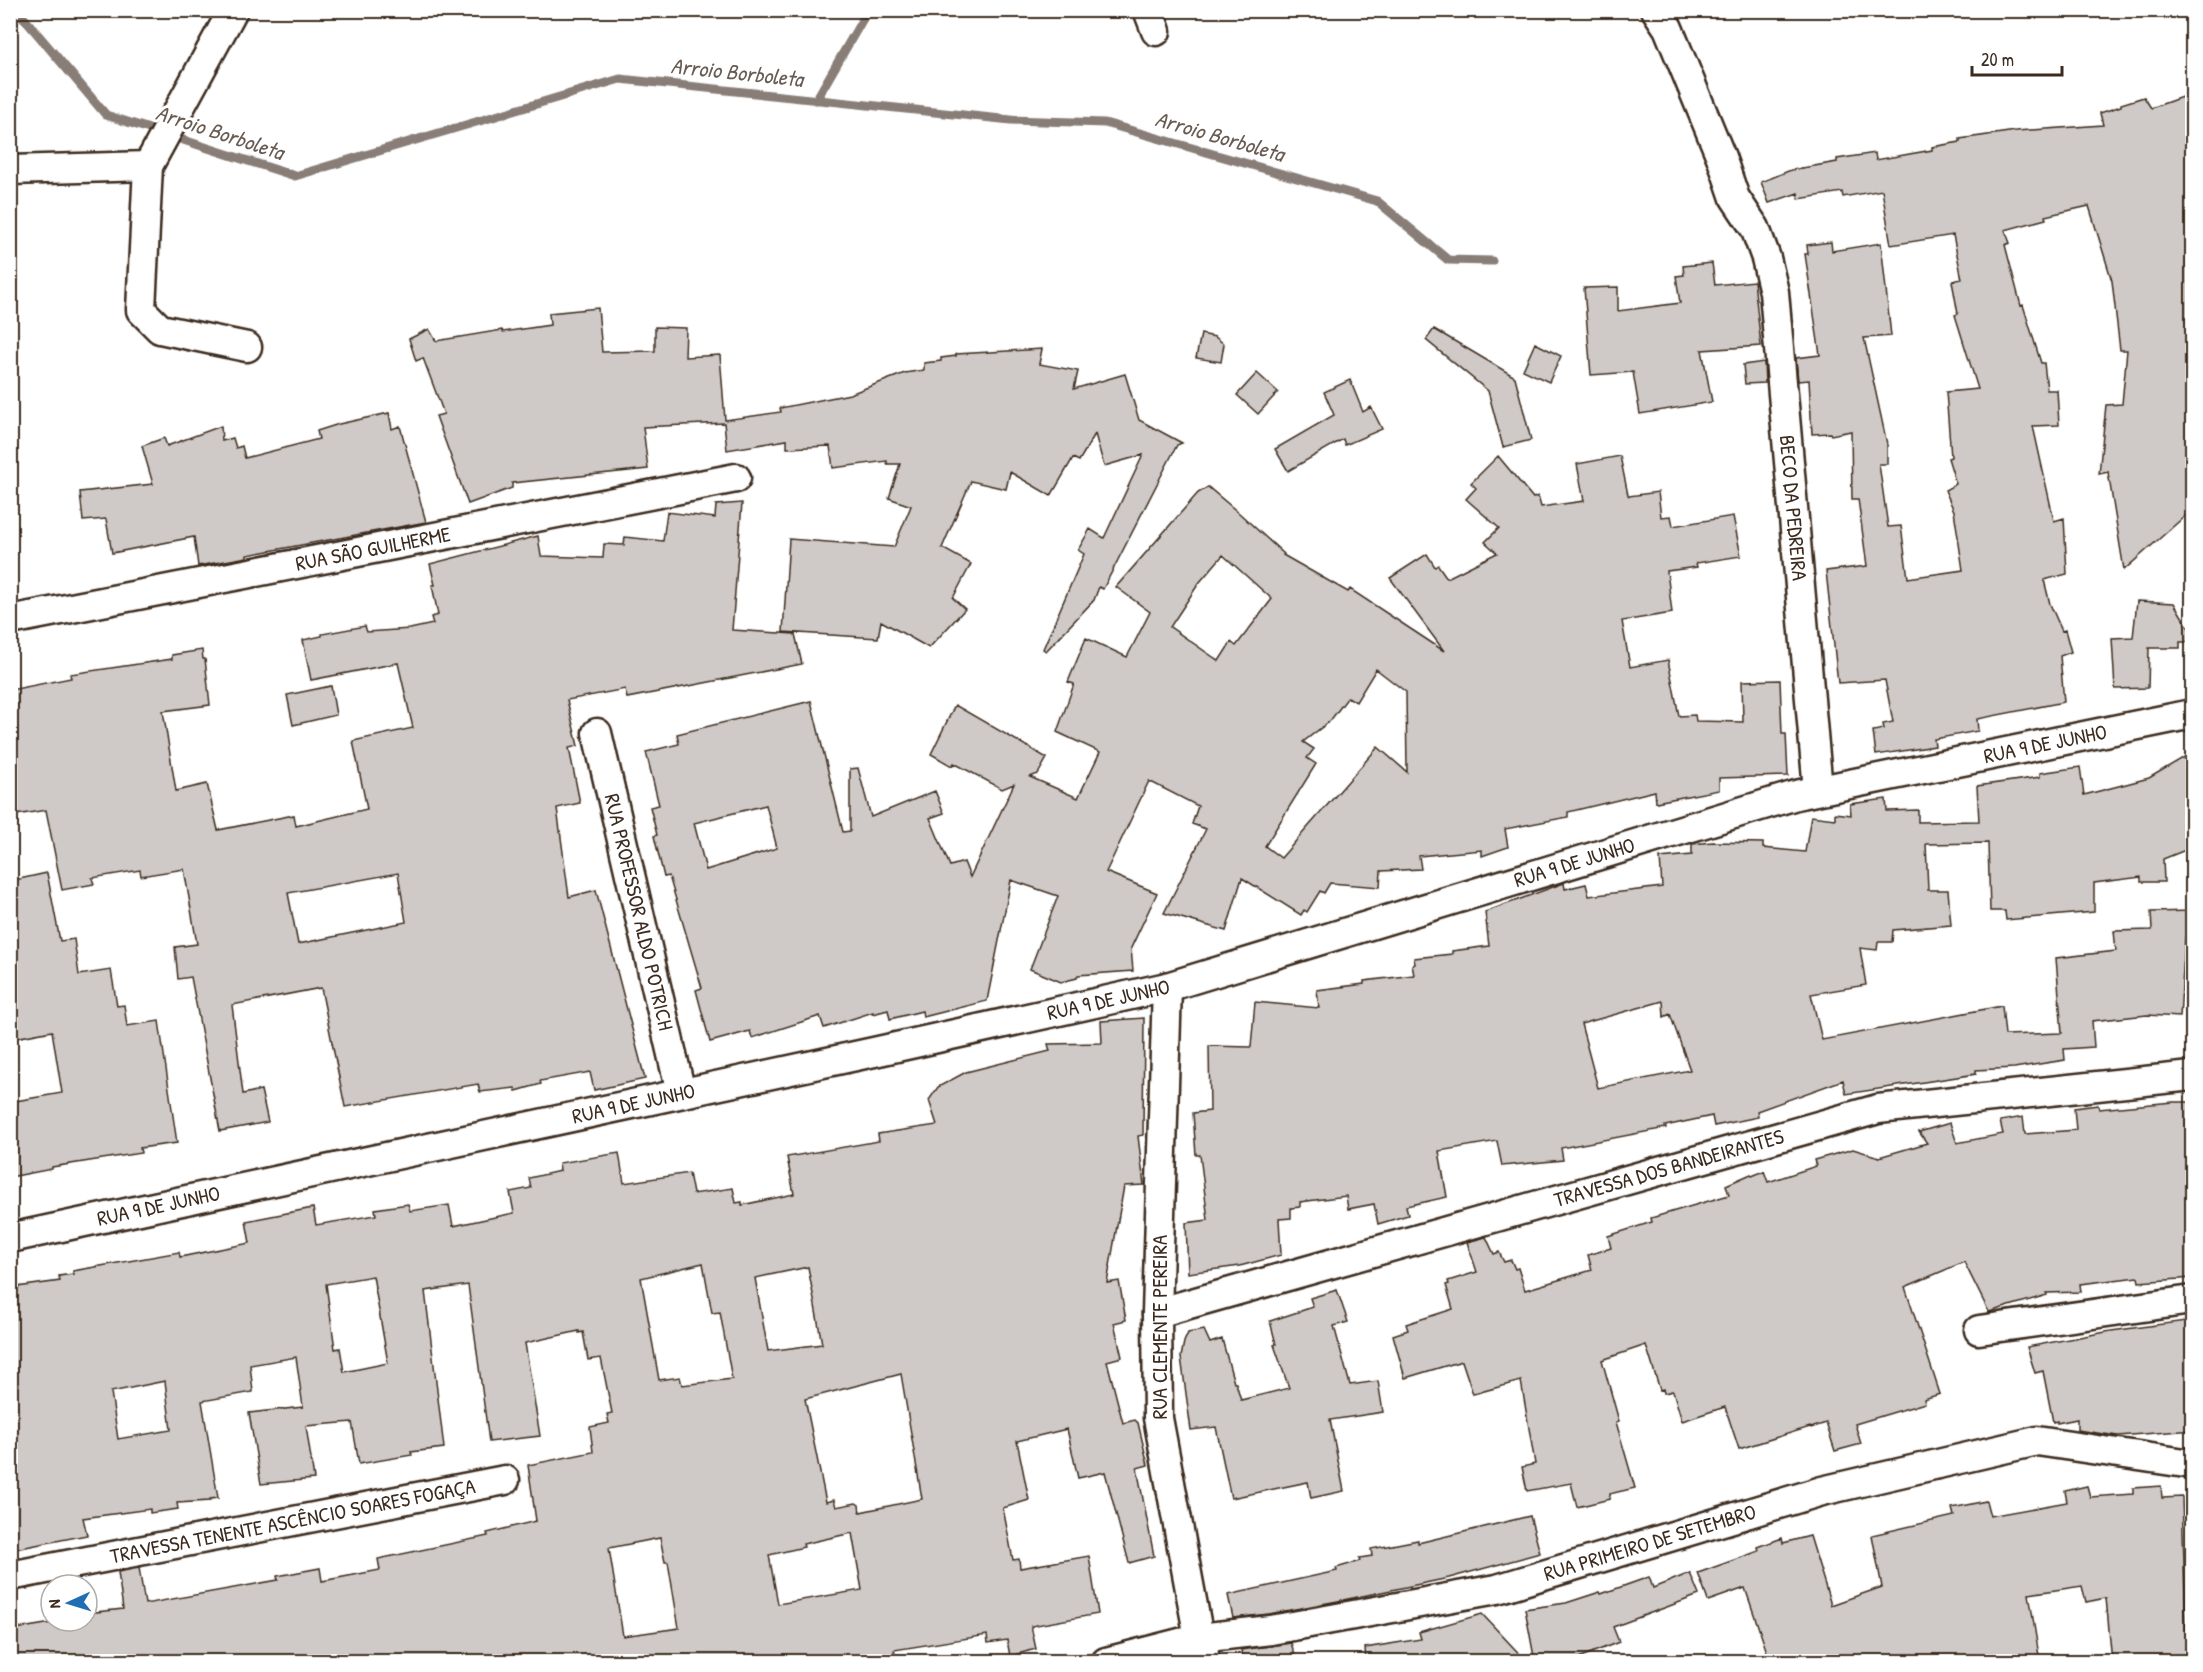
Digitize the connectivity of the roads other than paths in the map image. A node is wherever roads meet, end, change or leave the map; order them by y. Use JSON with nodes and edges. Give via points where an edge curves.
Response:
{"nodes":[{"id":1,"x":233,"y":10,"type":"edge"},
{"id":2,"x":1656,"y":10,"type":"edge"},
{"id":3,"x":148,"y":166,"type":"junction"},
{"id":4,"x":10,"y":170,"type":"edge"},
{"id":5,"x":247,"y":347,"type":"dead end"},
{"id":6,"x":736,"y":478,"type":"dead end"},
{"id":7,"x":10,"y":620,"type":"edge"},
{"id":8,"x":2193,"y":714,"type":"edge"},
{"id":9,"x":597,"y":733,"type":"dead end"},
{"id":10,"x":1818,"y":790,"type":"junction"},
{"id":11,"x":1167,"y":987,"type":"junction"},
{"id":12,"x":2193,"y":1076,"type":"edge"},
{"id":13,"x":681,"y":1094,"type":"junction"},
{"id":14,"x":10,"y":1238,"type":"edge"},
{"id":15,"x":2193,"y":1300,"type":"edge"},
{"id":16,"x":1157,"y":1313,"type":"junction"},
{"id":17,"x":1978,"y":1330,"type":"dead end"},
{"id":18,"x":2193,"y":1464,"type":"edge"},
{"id":19,"x":505,"y":1480,"type":"dead end"},
{"id":20,"x":10,"y":1576,"type":"edge"},
{"id":21,"x":1202,"y":1650,"type":"edge"},
{"id":22,"x":1106,"y":1662,"type":"edge"}],
"edges":[{"from":1,"to":3,"type":"street"},
{"from":2,"to":10,"type":"street","name":"BECO DA PEDREIRA","via":[[1721,157],[1734,198],[1755,228],[1774,292]]},
{"from":3,"to":4,"type":"street"},
{"from":3,"to":5,"type":"street","via":[[141,310],[159,330]]},
{"from":6,"to":7,"type":"street","name":"RUA SÃO GUILHERME"},
{"from":8,"to":10,"type":"street","name":"RUA 9 DE JUNHO"},
{"from":9,"to":13,"type":"street","name":"RUA PROFESSOR ALDO POTRICH"},
{"from":10,"to":11,"type":"street","name":"RUA 9 DE JUNHO"},
{"from":11,"to":13,"type":"street","name":"RUA 9 DE JUNHO"},
{"from":11,"to":16,"type":"street","name":"RUA CLEMENTE PEREIRA"},
{"from":12,"to":16,"type":"street","name":"TRAVESSA DOS BANDEIRANTES","via":[[1878,1109]]},
{"from":13,"to":14,"type":"street","name":"RUA 9 DE JUNHO"},
{"from":15,"to":17,"type":"street"},
{"from":16,"to":21,"type":"street","name":"RUA CLEMENTE PEREIRA","via":[[1158,1418]]},
{"from":18,"to":21,"type":"street","name":"RUA PRIMEIRO DE SETEMBRO","via":[[2037,1441],[1822,1491],[1497,1589],[1271,1630]]},
{"from":19,"to":20,"type":"street","name":"TRAVESSA TENENTE ASCÊNCIO SOARES FOGAÇA"},
{"from":21,"to":22,"type":"street","name":"RUA PRIMEIRO DE SETEMBRO"}]}
